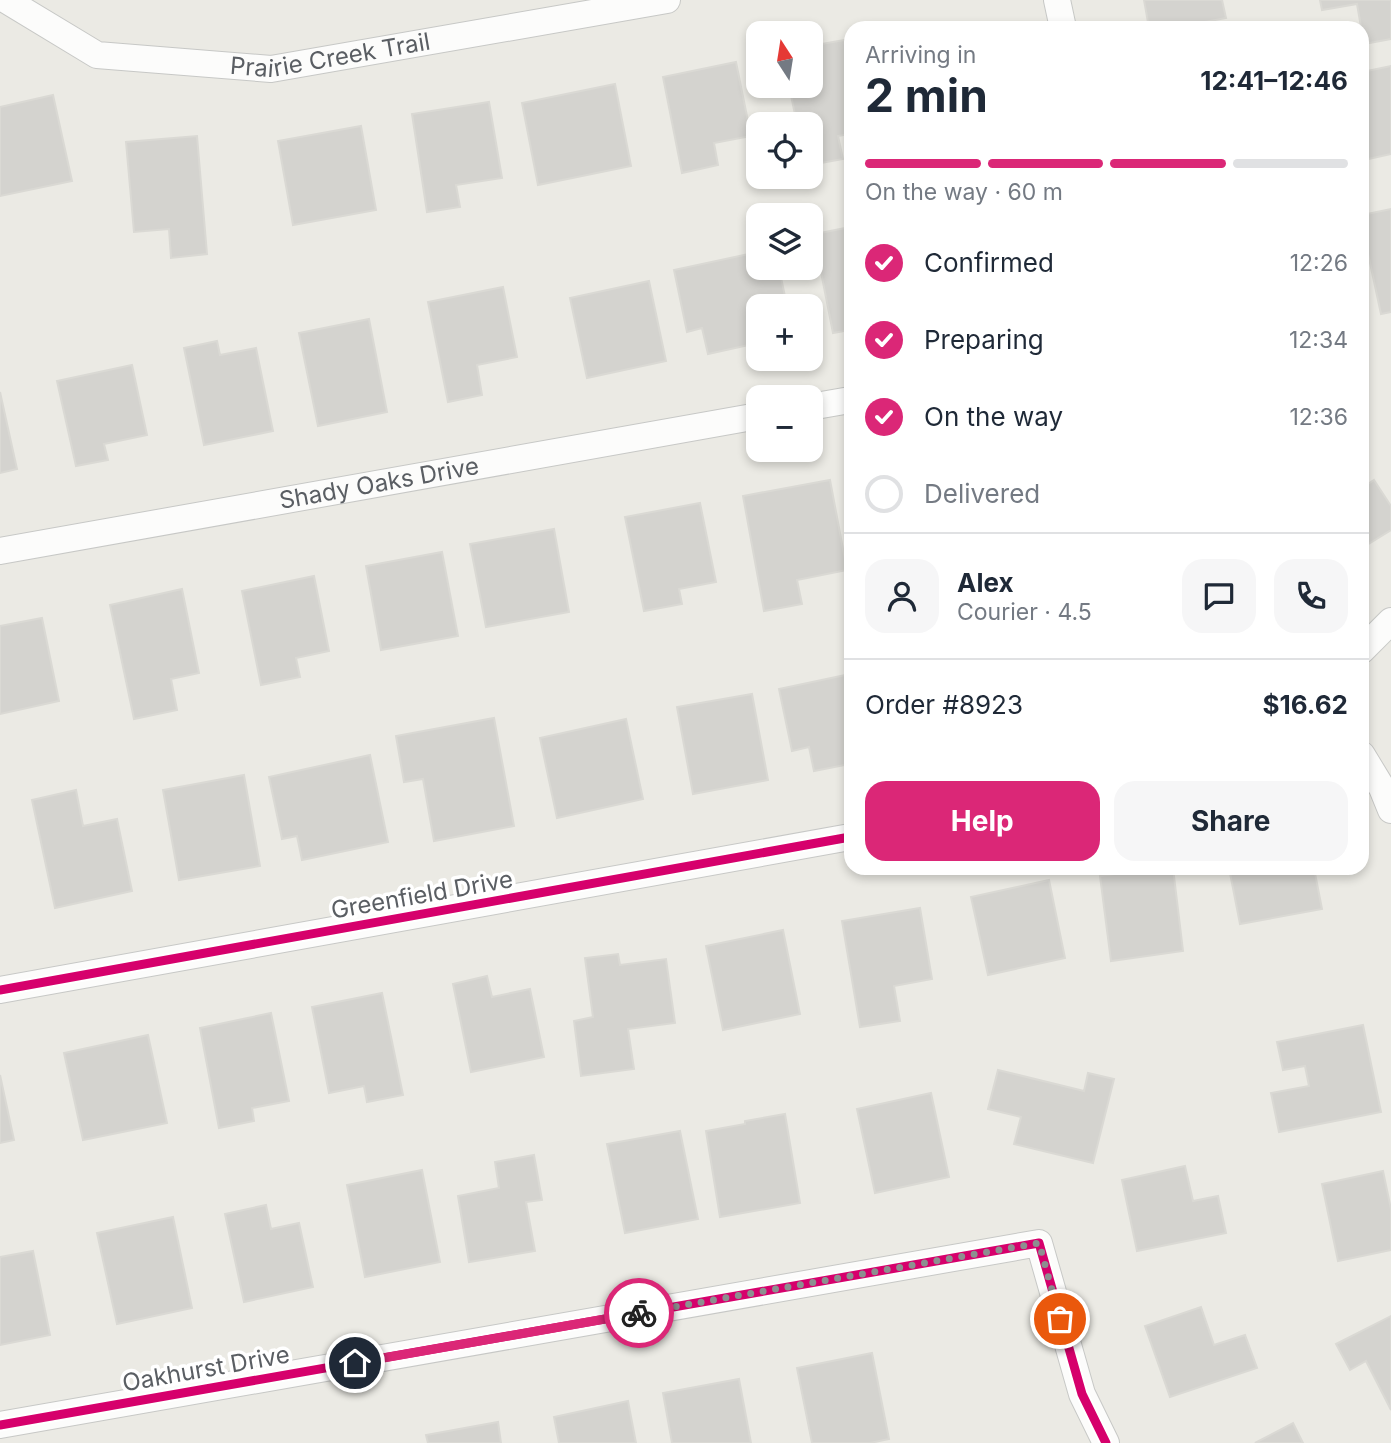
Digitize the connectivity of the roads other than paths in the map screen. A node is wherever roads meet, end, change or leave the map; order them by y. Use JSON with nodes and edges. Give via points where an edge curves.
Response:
{"nodes":[{"id":1,"x":6,"y":0,"type":"edge"},
{"id":2,"x":667,"y":0,"type":"edge"},
{"id":3,"x":1057,"y":0,"type":"edge"},
{"id":4,"x":1062,"y":21,"type":"edge"},
{"id":5,"x":844,"y":401,"type":"edge"},
{"id":6,"x":823,"y":405,"type":"edge"},
{"id":7,"x":746,"y":418,"type":"edge"},
{"id":8,"x":0,"y":551,"type":"edge"},
{"id":9,"x":1391,"y":621,"type":"edge"},
{"id":10,"x":1369,"y":643,"type":"edge"},
{"id":11,"x":1369,"y":767,"type":"edge"},
{"id":12,"x":1391,"y":810,"type":"edge"},
{"id":13,"x":844,"y":838,"type":"edge"},
{"id":14,"x":0,"y":990,"type":"edge"},
{"id":15,"x":0,"y":1424,"type":"edge"},
{"id":16,"x":1106,"y":1443,"type":"edge"}],
"edges":[{"from":1,"to":2,"type":"street","name":"Prairie Creek Trail","via":[[97,55],[271,69]]},
{"from":3,"to":4,"type":"street"},
{"from":5,"to":6,"type":"street"},
{"from":7,"to":8,"type":"street","name":"Shady Oaks Drive"},
{"from":9,"to":10,"type":"street"},
{"from":11,"to":12,"type":"street"},
{"from":13,"to":14,"type":"street","name":"Greenfield Drive"},
{"from":15,"to":16,"type":"street","name":"Oakhurst Drive","via":[[1039,1243],[1082,1394]]}]}
